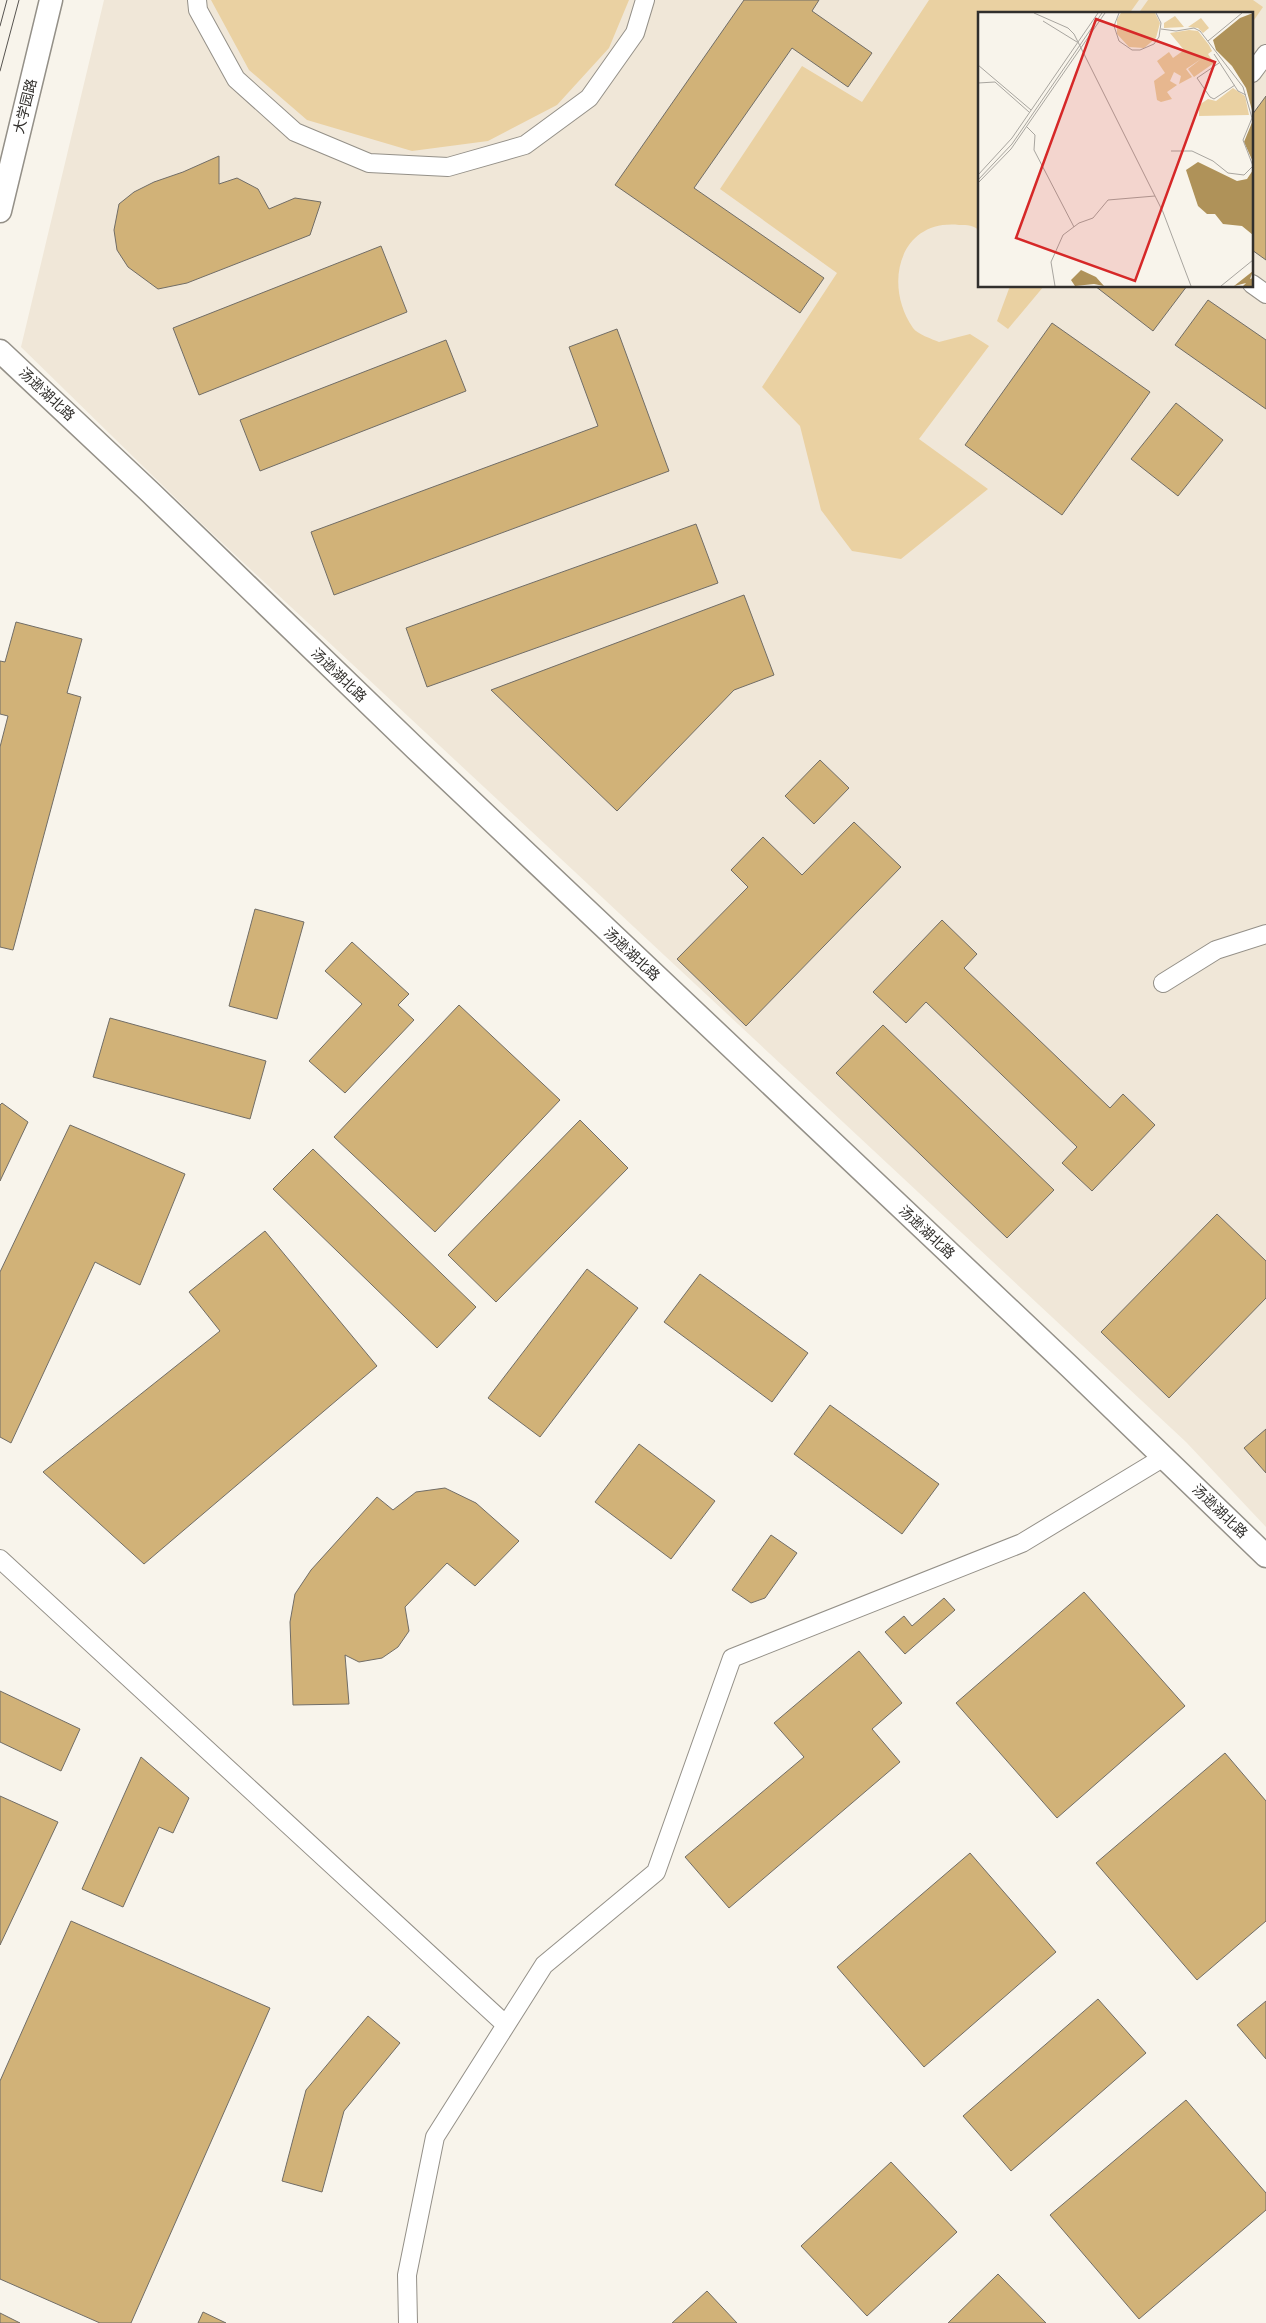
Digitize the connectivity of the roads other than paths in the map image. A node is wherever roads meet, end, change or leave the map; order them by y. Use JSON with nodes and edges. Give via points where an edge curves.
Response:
{"nodes":[{"id":1,"x":51,"y":0,"type":"edge"},
{"id":2,"x":196,"y":0,"type":"edge"},
{"id":3,"x":645,"y":0,"type":"edge"},
{"id":4,"x":1266,"y":54,"type":"edge"},
{"id":5,"x":1254,"y":70,"type":"edge"},
{"id":6,"x":0,"y":211,"type":"edge"},
{"id":7,"x":1254,"y":285,"type":"edge"},
{"id":8,"x":1266,"y":294,"type":"edge"},
{"id":9,"x":0,"y":351,"type":"edge"},
{"id":10,"x":1266,"y":934,"type":"edge"},
{"id":11,"x":1163,"y":983,"type":"dead end"},
{"id":12,"x":1164,"y":1457,"type":"junction"},
{"id":13,"x":1266,"y":1556,"type":"edge"},
{"id":14,"x":0,"y":1559,"type":"edge"},
{"id":15,"x":506,"y":2025,"type":"junction"},
{"id":16,"x":408,"y":2323,"type":"edge"}],
"edges":[{"from":1,"to":6,"type":"main road","name":"大学园路"},
{"from":2,"to":3,"type":"street","via":[[198,10],[236,80],[295,132],[369,162],[448,167],[525,144],[589,98],[635,33]]},
{"from":4,"to":5,"type":"street"},
{"from":7,"to":8,"type":"street"},
{"from":9,"to":12,"type":"main road","name":"汤逊湖北路","via":[[416,750]]},
{"from":10,"to":11,"type":"street","via":[[1216,950]]},
{"from":12,"to":13,"type":"main road","name":"汤逊湖北路"},
{"from":12,"to":15,"type":"street","via":[[1022,1543],[732,1658],[656,1872],[544,1965]]},
{"from":14,"to":15,"type":"street"},
{"from":15,"to":16,"type":"street","via":[[436,2137],[407,2275]]}]}
